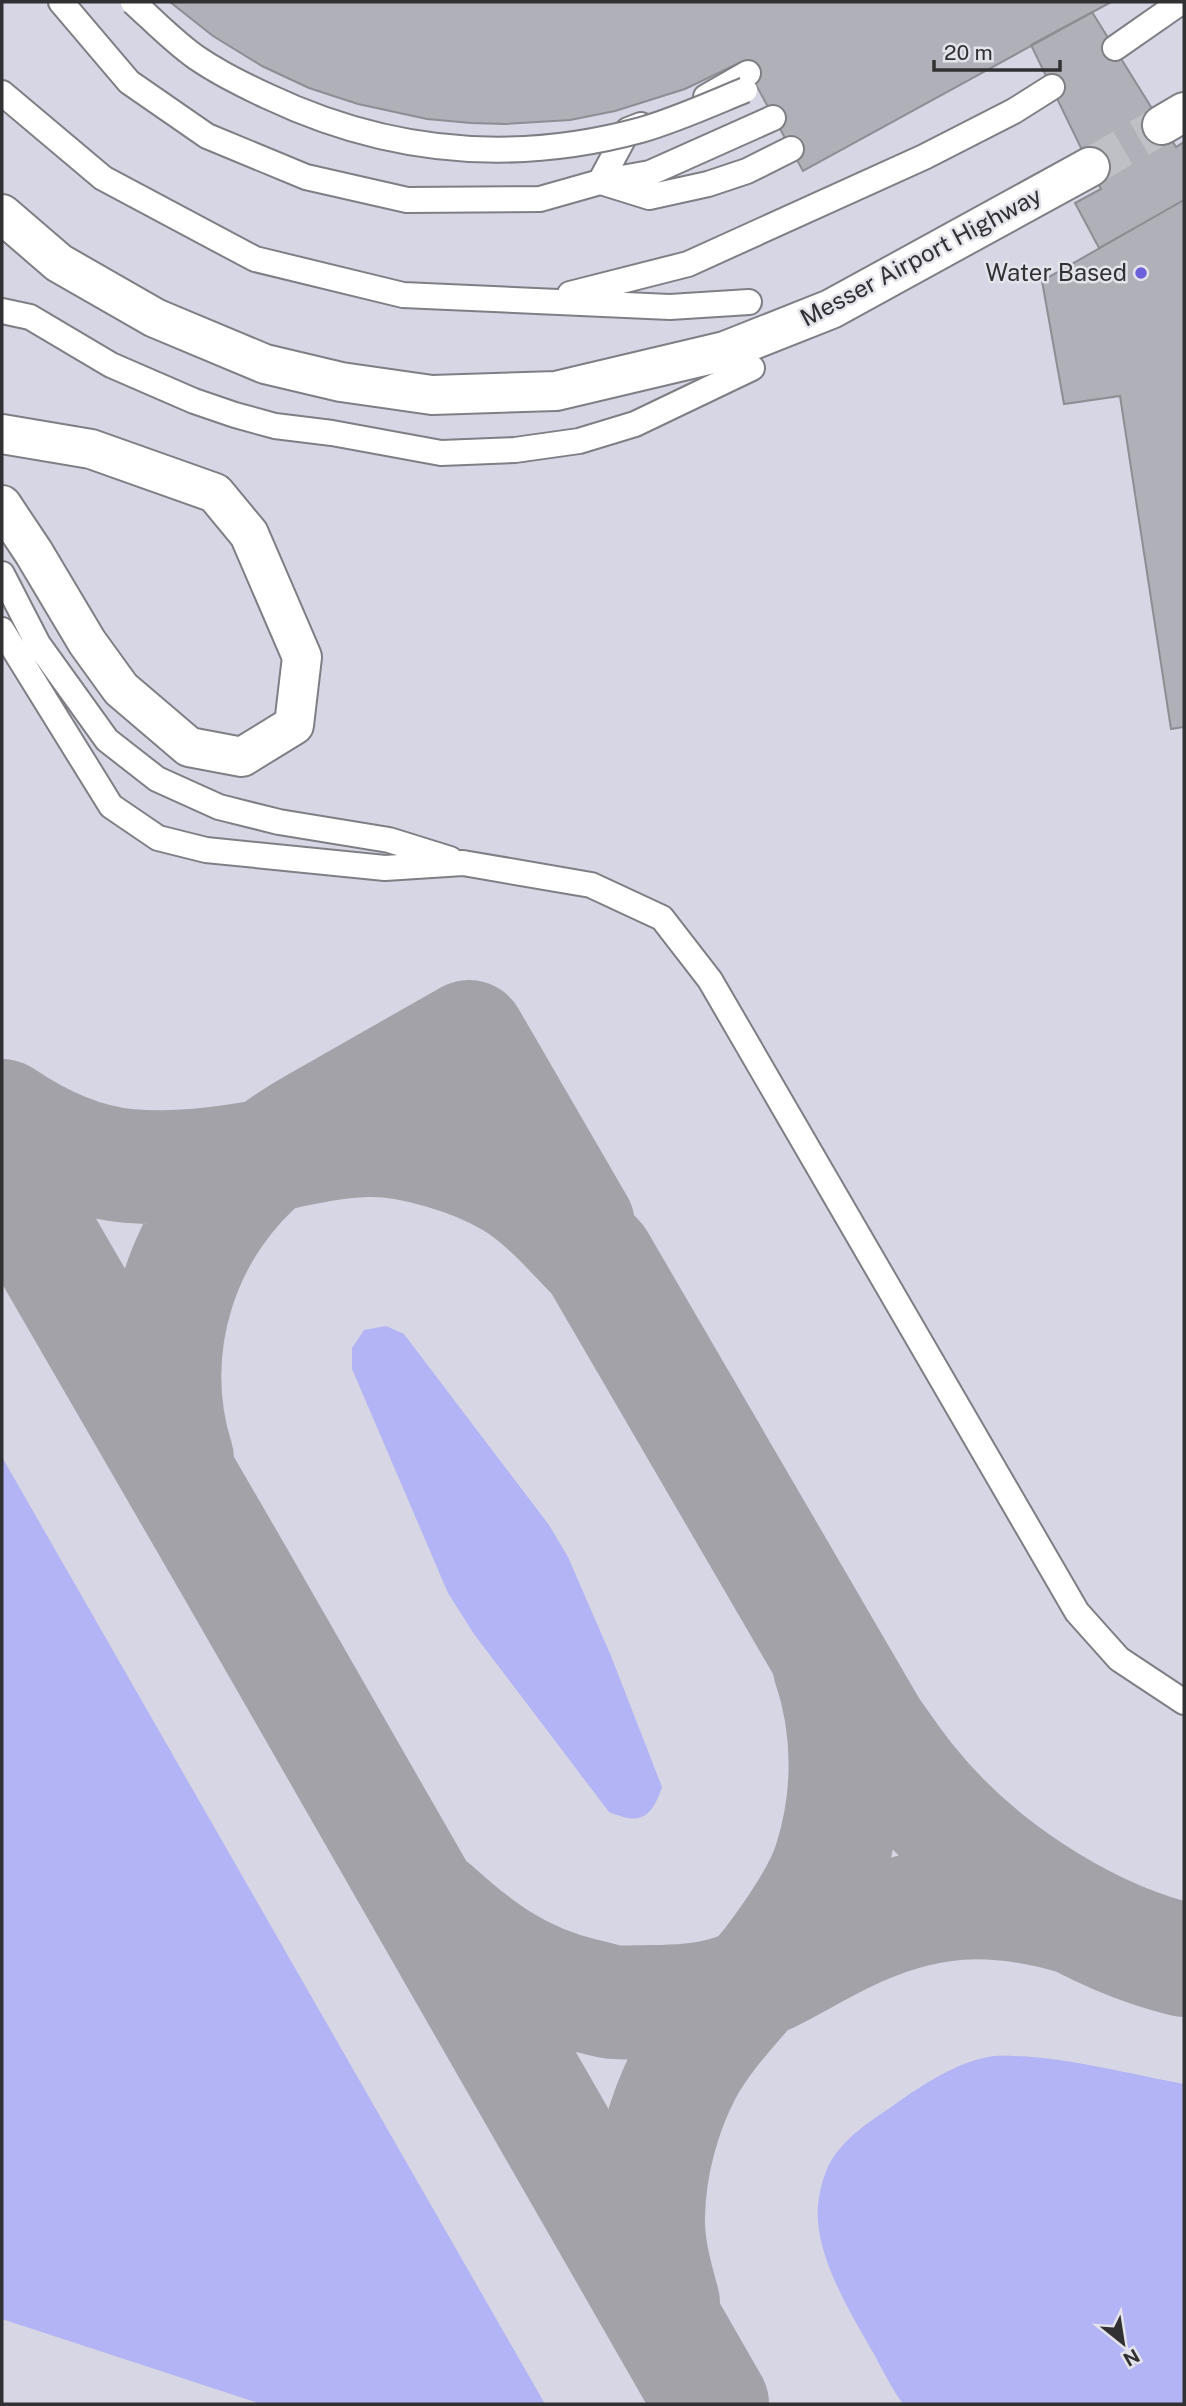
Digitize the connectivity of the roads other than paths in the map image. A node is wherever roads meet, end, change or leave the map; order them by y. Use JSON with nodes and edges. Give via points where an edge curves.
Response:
{"nodes":[{"id":1,"x":61,"y":2,"type":"edge"},
{"id":2,"x":133,"y":2,"type":"edge"},
{"id":3,"x":1181,"y":2,"type":"edge"},
{"id":4,"x":1115,"y":48,"type":"dead end"},
{"id":5,"x":1052,"y":87,"type":"dead end"},
{"id":6,"x":2,"y":93,"type":"edge"},
{"id":7,"x":774,"y":118,"type":"dead end"},
{"id":8,"x":791,"y":149,"type":"dead end"},
{"id":9,"x":1090,"y":167,"type":"tunnel mouth"},
{"id":10,"x":600,"y":182,"type":"junction"},
{"id":11,"x":2,"y":214,"type":"edge"},
{"id":12,"x":546,"y":300,"type":"junction"},
{"id":13,"x":749,"y":302,"type":"dead end"},
{"id":14,"x":2,"y":311,"type":"edge"},
{"id":15,"x":752,"y":368,"type":"dead end"},
{"id":16,"x":2,"y":434,"type":"edge"},
{"id":17,"x":2,"y":505,"type":"edge"},
{"id":18,"x":2,"y":574,"type":"edge"},
{"id":19,"x":2,"y":630,"type":"edge"},
{"id":20,"x":463,"y":863,"type":"junction"},
{"id":21,"x":1184,"y":1702,"type":"edge"}],
"edges":[{"from":1,"to":10,"type":"lane","via":[[129,82],[207,136],[306,177],[407,200],[540,198]]},
{"from":2,"to":10,"type":"lane","bridge":true,"via":[[197,58],[251,89],[348,129],[436,148],[562,145],[628,133],[688,113],[752,79],[628,130]]},
{"from":3,"to":4,"type":"lane"},
{"from":5,"to":12,"type":"lane","via":[[924,157],[688,264]]},
{"from":6,"to":12,"type":"lane","via":[[103,178],[255,259],[403,295]]},
{"from":7,"to":10,"type":"lane","via":[[650,173]]},
{"from":8,"to":10,"type":"lane","via":[[747,171],[649,197]]},
{"from":9,"to":11,"type":"main road","name":"Messer Airport Highway","via":[[831,309],[725,351],[556,391],[432,395],[341,382],[265,364],[155,318],[59,262]]},
{"from":12,"to":13,"type":"lane","via":[[670,307]]},
{"from":14,"to":15,"type":"lane","via":[[30,317],[111,365],[235,415],[275,426],[441,453],[516,450],[579,441],[635,424]]},
{"from":16,"to":17,"type":"main road","via":[[91,449],[215,493],[249,534],[302,657],[294,725],[242,757],[189,747],[121,689]]},
{"from":18,"to":20,"type":"lane","via":[[38,644],[107,740],[157,779],[219,807],[389,840]]},
{"from":19,"to":20,"type":"lane","via":[[111,806],[158,838],[206,850],[385,868]]},
{"from":20,"to":21,"type":"lane","via":[[591,885],[662,918],[710,980],[1077,1612],[1119,1659]]}]}
